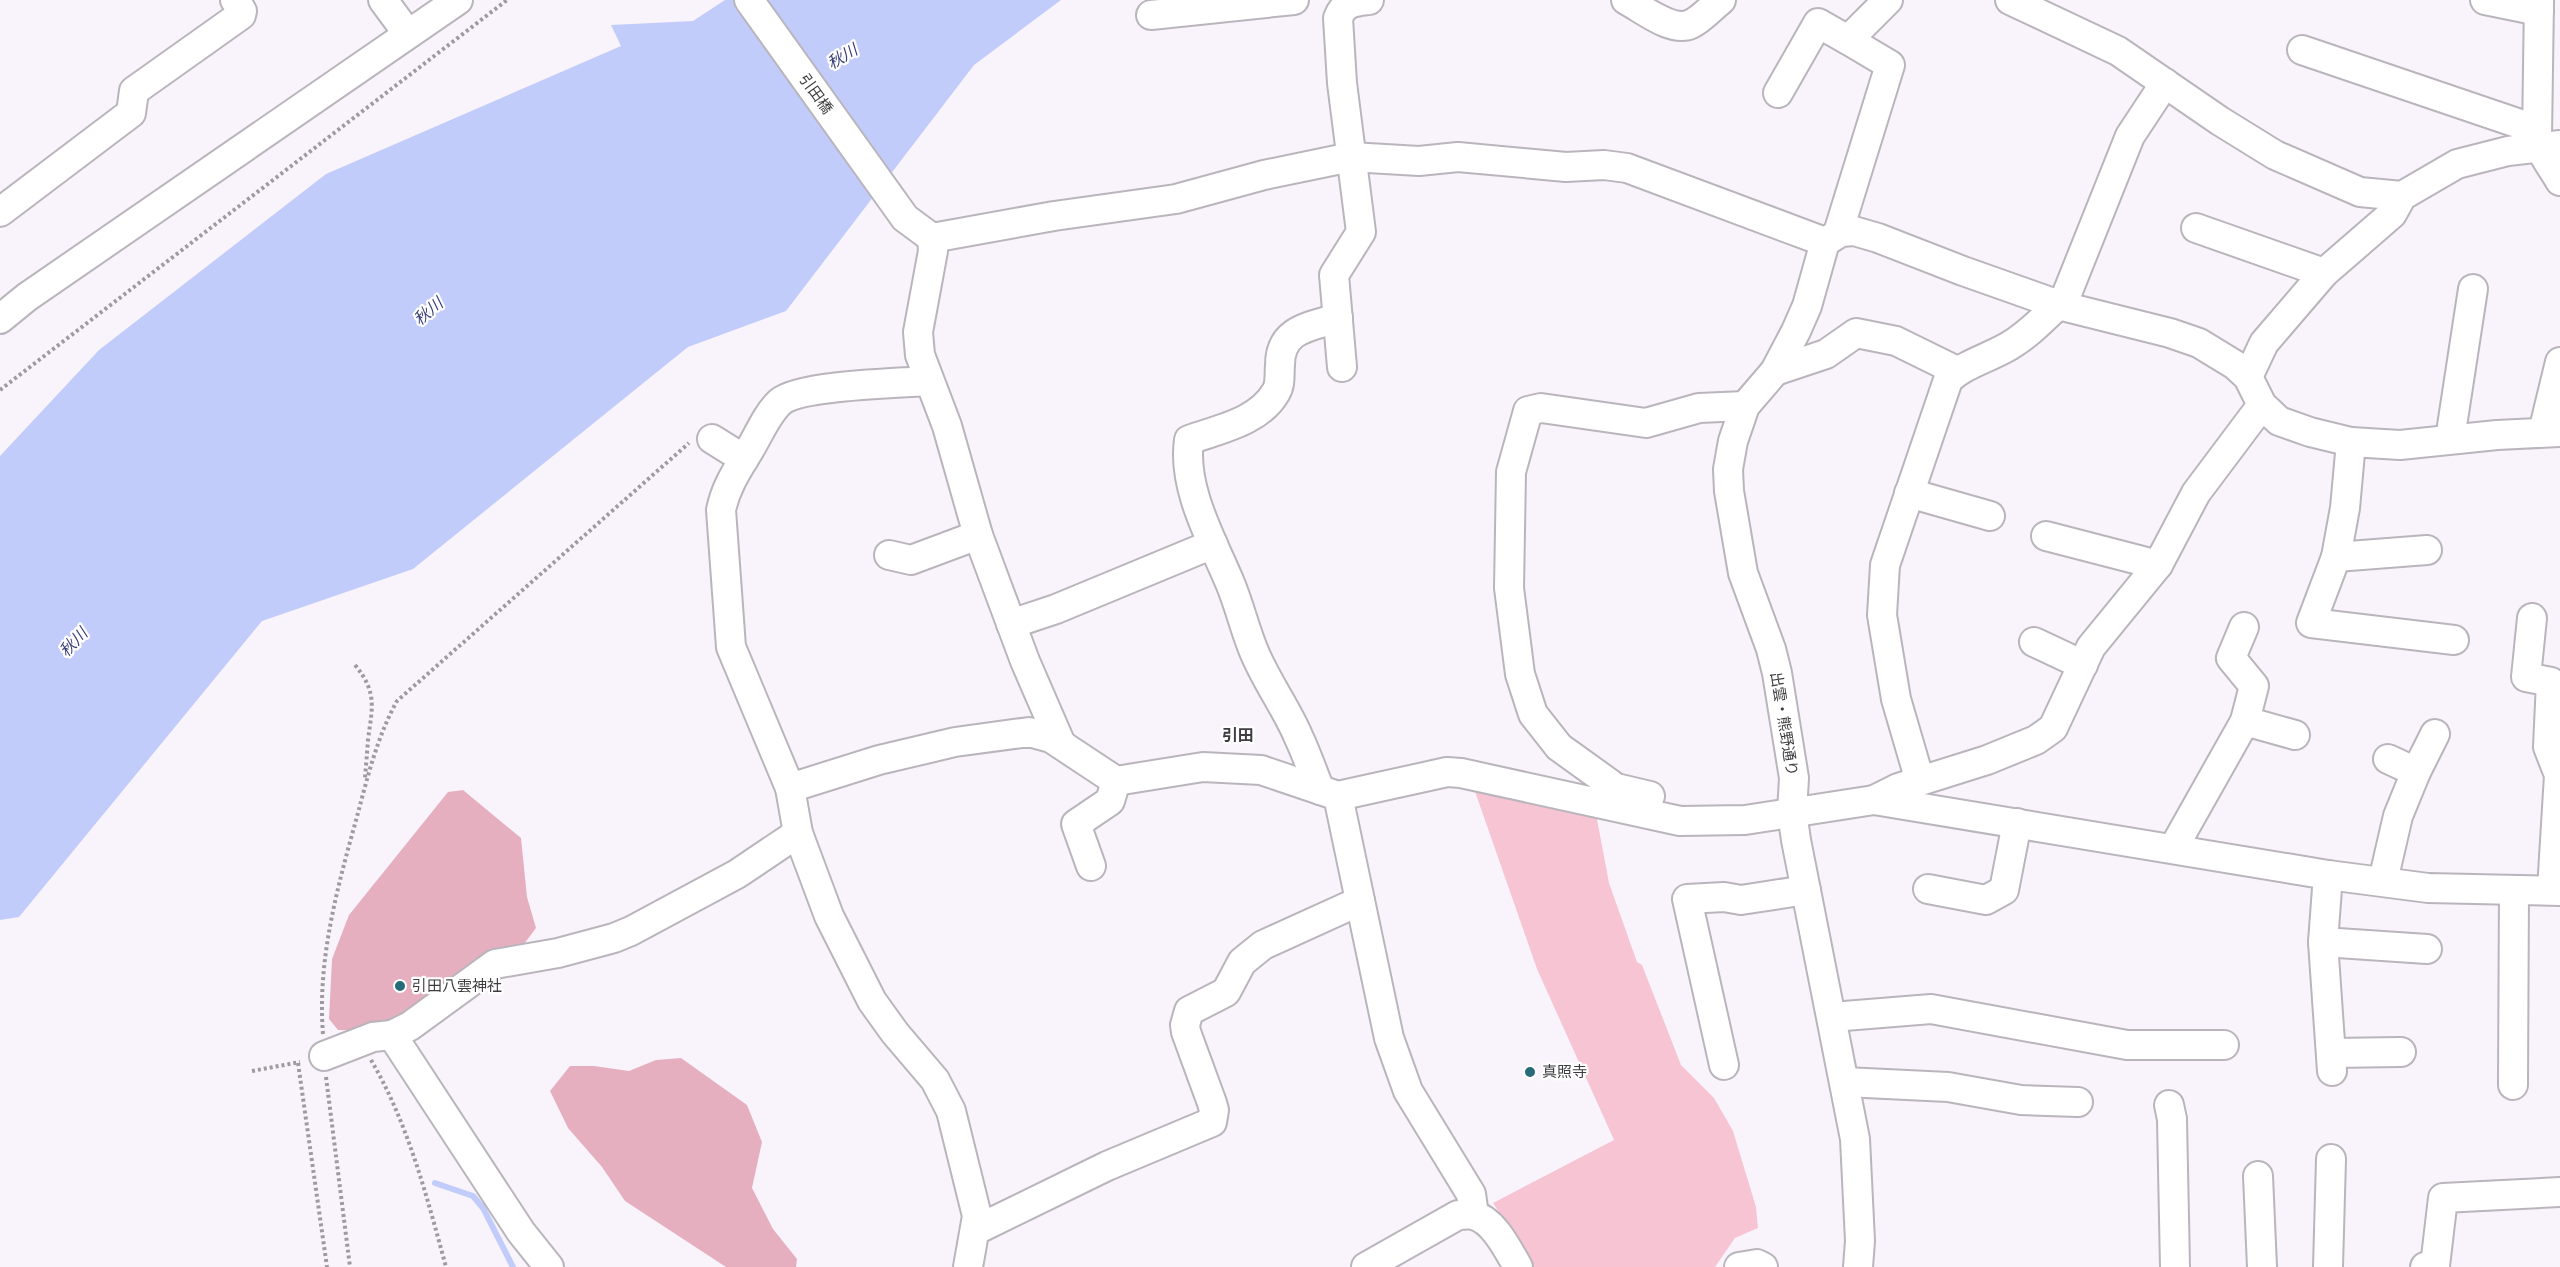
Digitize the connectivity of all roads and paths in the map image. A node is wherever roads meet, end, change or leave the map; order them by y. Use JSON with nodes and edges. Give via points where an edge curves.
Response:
{"nodes":[{"id":1,"x":235,"y":0,"type":"edge"},
{"id":2,"x":383,"y":0,"type":"edge"},
{"id":3,"x":458,"y":0,"type":"edge"},
{"id":4,"x":507,"y":0,"type":"edge"},
{"id":5,"x":749,"y":0,"type":"edge"},
{"id":6,"x":1294,"y":0,"type":"edge"},
{"id":7,"x":1626,"y":0,"type":"edge"},
{"id":8,"x":1721,"y":0,"type":"edge"},
{"id":9,"x":1888,"y":0,"type":"edge"},
{"id":10,"x":2010,"y":0,"type":"edge"},
{"id":11,"x":2485,"y":0,"type":"edge"},
{"id":12,"x":1350,"y":1,"type":"edge"},
{"id":13,"x":2539,"y":6,"type":"edge"},
{"id":14,"x":1151,"y":15,"type":"dead end"},
{"id":15,"x":408,"y":34,"type":"junction"},
{"id":16,"x":1848,"y":40,"type":"junction"},
{"id":17,"x":2302,"y":50,"type":"dead end"},
{"id":18,"x":2165,"y":83,"type":"junction"},
{"id":19,"x":1778,"y":93,"type":"dead end"},
{"id":20,"x":2550,"y":147,"type":"edge"},
{"id":21,"x":1351,"y":157,"type":"junction"},
{"id":22,"x":2560,"y":181,"type":"edge"},
{"id":23,"x":2402,"y":196,"type":"junction"},
{"id":24,"x":0,"y":212,"type":"edge"},
{"id":25,"x":2196,"y":228,"type":"dead end"},
{"id":26,"x":1831,"y":237,"type":"junction"},
{"id":27,"x":932,"y":238,"type":"junction"},
{"id":28,"x":2324,"y":273,"type":"junction"},
{"id":29,"x":2473,"y":289,"type":"dead end"},
{"id":30,"x":2061,"y":305,"type":"junction"},
{"id":31,"x":1338,"y":318,"type":"junction"},
{"id":32,"x":0,"y":319,"type":"edge"},
{"id":33,"x":2560,"y":362,"type":"edge"},
{"id":34,"x":1342,"y":367,"type":"dead end"},
{"id":35,"x":1775,"y":371,"type":"junction"},
{"id":36,"x":1957,"y":371,"type":"junction"},
{"id":37,"x":2248,"y":377,"type":"junction"},
{"id":38,"x":929,"y":381,"type":"junction"},
{"id":39,"x":0,"y":390,"type":"edge"},
{"id":40,"x":2262,"y":405,"type":"junction"},
{"id":41,"x":1744,"y":406,"type":"junction"},
{"id":42,"x":2551,"y":432,"type":"edge"},
{"id":43,"x":712,"y":439,"type":"joint"},
{"id":44,"x":2450,"y":439,"type":"junction"},
{"id":45,"x":2351,"y":442,"type":"junction"},
{"id":46,"x":744,"y":459,"type":"junction"},
{"id":47,"x":1909,"y":493,"type":"junction"},
{"id":48,"x":1990,"y":516,"type":"dead end"},
{"id":49,"x":978,"y":534,"type":"junction"},
{"id":50,"x":2046,"y":536,"type":"dead end"},
{"id":51,"x":1213,"y":544,"type":"junction"},
{"id":52,"x":2427,"y":550,"type":"dead end"},
{"id":53,"x":889,"y":555,"type":"dead end"},
{"id":54,"x":2336,"y":556,"type":"junction"},
{"id":55,"x":2158,"y":565,"type":"junction"},
{"id":56,"x":2532,"y":618,"type":"dead end"},
{"id":57,"x":1011,"y":624,"type":"junction"},
{"id":58,"x":2244,"y":627,"type":"dead end"},
{"id":59,"x":2454,"y":640,"type":"dead end"},
{"id":60,"x":2034,"y":642,"type":"dead end"},
{"id":61,"x":355,"y":665,"type":"dead end"},
{"id":62,"x":2083,"y":665,"type":"junction"},
{"id":63,"x":2245,"y":721,"type":"junction"},
{"id":64,"x":2435,"y":734,"type":"dead end"},
{"id":65,"x":2295,"y":735,"type":"dead end"},
{"id":66,"x":1061,"y":744,"type":"junction"},
{"id":67,"x":2388,"y":759,"type":"dead end"},
{"id":68,"x":2416,"y":771,"type":"junction"},
{"id":69,"x":1116,"y":781,"type":"junction"},
{"id":70,"x":1920,"y":781,"type":"junction"},
{"id":71,"x":365,"y":785,"type":"junction"},
{"id":72,"x":790,"y":788,"type":"junction"},
{"id":73,"x":1329,"y":793,"type":"junction"},
{"id":74,"x":1874,"y":800,"type":"junction"},
{"id":75,"x":1792,"y":812,"type":"junction"},
{"id":76,"x":1714,"y":821,"type":"junction"},
{"id":77,"x":2017,"y":823,"type":"junction"},
{"id":78,"x":798,"y":833,"type":"junction"},
{"id":79,"x":2174,"y":848,"type":"junction"},
{"id":80,"x":1092,"y":866,"type":"dead end"},
{"id":81,"x":2328,"y":875,"type":"junction"},
{"id":82,"x":2383,"y":881,"type":"junction"},
{"id":83,"x":1928,"y":889,"type":"dead end"},
{"id":84,"x":1806,"y":890,"type":"junction"},
{"id":85,"x":2514,"y":890,"type":"junction"},
{"id":86,"x":2556,"y":891,"type":"edge"},
{"id":87,"x":1360,"y":902,"type":"junction"},
{"id":88,"x":2323,"y":942,"type":"junction"},
{"id":89,"x":2427,"y":949,"type":"dead end"},
{"id":90,"x":1832,"y":1017,"type":"junction"},
{"id":91,"x":392,"y":1035,"type":"junction"},
{"id":92,"x":362,"y":1040,"type":"junction"},
{"id":93,"x":2224,"y":1045,"type":"dead end"},
{"id":94,"x":2401,"y":1052,"type":"dead end"},
{"id":95,"x":324,"y":1056,"type":"junction"},
{"id":96,"x":1724,"y":1065,"type":"dead end"},
{"id":97,"x":252,"y":1071,"type":"dead end"},
{"id":98,"x":1845,"y":1082,"type":"junction"},
{"id":99,"x":2513,"y":1085,"type":"dead end"},
{"id":100,"x":2078,"y":1102,"type":"dead end"},
{"id":101,"x":2169,"y":1105,"type":"dead end"},
{"id":102,"x":2331,"y":1159,"type":"dead end"},
{"id":103,"x":2258,"y":1176,"type":"dead end"},
{"id":104,"x":2560,"y":1192,"type":"edge"},
{"id":105,"x":1474,"y":1215,"type":"junction"},
{"id":106,"x":976,"y":1230,"type":"junction"},
{"id":107,"x":1370,"y":1266,"type":"edge"},
{"id":108,"x":327,"y":1267,"type":"edge"},
{"id":109,"x":350,"y":1267,"type":"edge"},
{"id":110,"x":446,"y":1267,"type":"edge"},
{"id":111,"x":549,"y":1267,"type":"edge"},
{"id":112,"x":964,"y":1267,"type":"edge"},
{"id":113,"x":1518,"y":1267,"type":"edge"},
{"id":114,"x":1739,"y":1267,"type":"edge"},
{"id":115,"x":1763,"y":1267,"type":"edge"},
{"id":116,"x":1858,"y":1267,"type":"edge"},
{"id":117,"x":2175,"y":1267,"type":"edge"},
{"id":118,"x":2262,"y":1267,"type":"edge"},
{"id":119,"x":2328,"y":1267,"type":"edge"},
{"id":120,"x":2426,"y":1267,"type":"edge"}],
"edges":[{"from":1,"to":24,"type":"street","via":[[241,15],[134,92],[131,113]]},
{"from":2,"to":15,"type":"street"},
{"from":3,"to":15,"type":"street"},
{"from":4,"to":39,"type":"path"},
{"from":5,"to":27,"type":"street","name":"引田橋","via":[[905,218]]},
{"from":6,"to":14,"type":"street"},
{"from":7,"to":8,"type":"street","via":[[1681,27],[1692,24]]},
{"from":9,"to":16,"type":"street"},
{"from":10,"to":18,"type":"street","via":[[2118,51]]},
{"from":11,"to":13,"type":"street"},
{"from":12,"to":21,"type":"street","via":[[1341,8],[1338,18]]},
{"from":13,"to":20,"type":"street","via":[[2537,137]]},
{"from":15,"to":32,"type":"street"},
{"from":16,"to":19,"type":"street","via":[[1818,23]]},
{"from":16,"to":26,"type":"street","name":"出雲・熊野通り","via":[[1890,65]]},
{"from":17,"to":20,"type":"street","via":[[2520,124]]},
{"from":18,"to":23,"type":"street","via":[[2275,155],[2360,192]]},
{"from":18,"to":30,"type":"street","via":[[2130,136]]},
{"from":20,"to":22,"type":"street","via":[[2546,155]]},
{"from":20,"to":23,"type":"street","via":[[2508,151],[2457,164]]},
{"from":21,"to":26,"type":"street","via":[[1419,161],[1458,157],[1627,168]]},
{"from":21,"to":27,"type":"street","via":[[1176,199]]},
{"from":21,"to":31,"type":"street","via":[[1361,232],[1334,275]]},
{"from":23,"to":28,"type":"street","via":[[2392,214]]},
{"from":25,"to":28,"type":"street"},
{"from":26,"to":30,"type":"street","via":[[1854,231],[1878,238]]},
{"from":26,"to":35,"type":"street","name":"出雲・熊野通り","via":[[1807,306]]},
{"from":27,"to":38,"type":"street","via":[[918,332],[920,355]]},
{"from":28,"to":37,"type":"street","via":[[2264,343]]},
{"from":29,"to":44,"type":"street"},
{"from":30,"to":36,"type":"street","via":[[2008,347]]},
{"from":30,"to":37,"type":"street","via":[[2199,343]]},
{"from":31,"to":34,"type":"street"},
{"from":31,"to":51,"type":"street","via":[[1294,333],[1283,343],[1276,393],[1254,415],[1189,440],[1186,458]]},
{"from":33,"to":42,"type":"street"},
{"from":35,"to":36,"type":"street","via":[[1826,354],[1856,333],[1896,341]]},
{"from":35,"to":41,"type":"street","name":"出雲・熊野通り"},
{"from":36,"to":47,"type":"street","via":[[1948,380]]},
{"from":37,"to":40,"type":"street"},
{"from":38,"to":46,"type":"street","via":[[814,390],[788,397],[773,411]]},
{"from":38,"to":49,"type":"street","via":[[947,426]]},
{"from":40,"to":45,"type":"street","via":[[2279,421]]},
{"from":40,"to":55,"type":"street","via":[[2196,493]]},
{"from":41,"to":75,"type":"street","name":"出雲・熊野通り","via":[[1728,469],[1729,491],[1743,573],[1777,673],[1794,778]]},
{"from":41,"to":76,"type":"street","via":[[1699,408],[1646,423],[1540,408],[1528,411],[1511,472],[1509,588],[1520,674],[1533,714],[1559,747],[1616,788],[1704,810]]},
{"from":42,"to":44,"type":"street"},
{"from":43,"to":46,"type":"street"},
{"from":43,"to":71,"type":"path","via":[[694,439],[397,701]]},
{"from":44,"to":45,"type":"street","via":[[2400,445]]},
{"from":45,"to":54,"type":"street"},
{"from":46,"to":72,"type":"street","via":[[725,491],[721,510],[731,646]]},
{"from":47,"to":48,"type":"street"},
{"from":47,"to":70,"type":"street","via":[[1886,564],[1882,615],[1896,699]]},
{"from":49,"to":53,"type":"street","via":[[911,560]]},
{"from":49,"to":57,"type":"street"},
{"from":50,"to":55,"type":"street"},
{"from":51,"to":57,"type":"street"},
{"from":51,"to":73,"type":"street","via":[[1266,679]]},
{"from":52,"to":54,"type":"street"},
{"from":54,"to":59,"type":"street","via":[[2311,623]]},
{"from":55,"to":62,"type":"street","via":[[2091,647]]},
{"from":56,"to":86,"type":"street","via":[[2526,677],[2551,682],[2548,747],[2559,775]]},
{"from":57,"to":66,"type":"street"},
{"from":58,"to":63,"type":"street","via":[[2231,658],[2254,686]]},
{"from":60,"to":62,"type":"street"},
{"from":61,"to":71,"type":"path","via":[[366,679],[373,699]]},
{"from":62,"to":70,"type":"street","via":[[2053,728],[2016,748]]},
{"from":63,"to":65,"type":"street"},
{"from":63,"to":79,"type":"street"},
{"from":64,"to":68,"type":"street"},
{"from":66,"to":69,"type":"street"},
{"from":66,"to":72,"type":"street","via":[[1029,732],[956,742],[879,759]]},
{"from":67,"to":68,"type":"street"},
{"from":68,"to":82,"type":"street","via":[[2398,816]]},
{"from":69,"to":73,"type":"street","via":[[1203,767],[1261,770]]},
{"from":69,"to":80,"type":"street","via":[[1110,801],[1076,824]]},
{"from":70,"to":74,"type":"street"},
{"from":71,"to":95,"type":"path","via":[[328,933],[322,1023]]},
{"from":72,"to":78,"type":"street"},
{"from":73,"to":76,"type":"street","via":[[1447,772],[1461,773],[1680,821]]},
{"from":73,"to":87,"type":"street"},
{"from":74,"to":75,"type":"street"},
{"from":74,"to":77,"type":"street"},
{"from":75,"to":76,"type":"street"},
{"from":75,"to":84,"type":"street","name":"出雲・熊野通り"},
{"from":77,"to":79,"type":"street"},
{"from":77,"to":83,"type":"street","via":[[2004,890],[1986,900]]},
{"from":78,"to":91,"type":"street","via":[[737,874],[614,938],[558,953],[495,963]]},
{"from":78,"to":106,"type":"street","via":[[829,916],[872,1001],[935,1080],[951,1111],[977,1216]]},
{"from":79,"to":81,"type":"street"},
{"from":81,"to":82,"type":"street"},
{"from":81,"to":88,"type":"street"},
{"from":82,"to":85,"type":"street","via":[[2428,888]]},
{"from":84,"to":90,"type":"street","name":"出雲・熊野通り"},
{"from":84,"to":96,"type":"street","via":[[1741,900],[1687,899]]},
{"from":85,"to":86,"type":"street"},
{"from":85,"to":99,"type":"street"},
{"from":87,"to":105,"type":"street","via":[[1396,1060],[1408,1091],[1471,1194]]},
{"from":87,"to":106,"type":"street","via":[[1263,945],[1242,963],[1226,992],[1189,1011],[1186,1032],[1212,1103],[1212,1122],[1107,1166]]},
{"from":88,"to":89,"type":"street"},
{"from":88,"to":94,"type":"street","via":[[2332,1062]]},
{"from":90,"to":93,"type":"street","via":[[1930,1009],[2127,1045]]},
{"from":90,"to":98,"type":"street","name":"出雲・熊野通り"},
{"from":91,"to":92,"type":"street"},
{"from":91,"to":111,"type":"street","via":[[521,1232]]},
{"from":92,"to":95,"type":"street"},
{"from":92,"to":110,"type":"path","via":[[390,1093]]},
{"from":95,"to":109,"type":"path"},
{"from":97,"to":108,"type":"path","via":[[298,1063]]},
{"from":98,"to":100,"type":"street","via":[[1948,1087],[2021,1100]]},
{"from":98,"to":116,"type":"street","name":"出雲・熊野通り","via":[[1856,1150]]},
{"from":101,"to":117,"type":"street"},
{"from":102,"to":119,"type":"street"},
{"from":103,"to":118,"type":"street"},
{"from":104,"to":120,"type":"street","via":[[2443,1198],[2435,1266]]},
{"from":105,"to":107,"type":"street","via":[[1449,1219]]},
{"from":105,"to":113,"type":"street","via":[[1501,1239]]},
{"from":106,"to":112,"type":"street"},
{"from":114,"to":115,"type":"street"}]}
